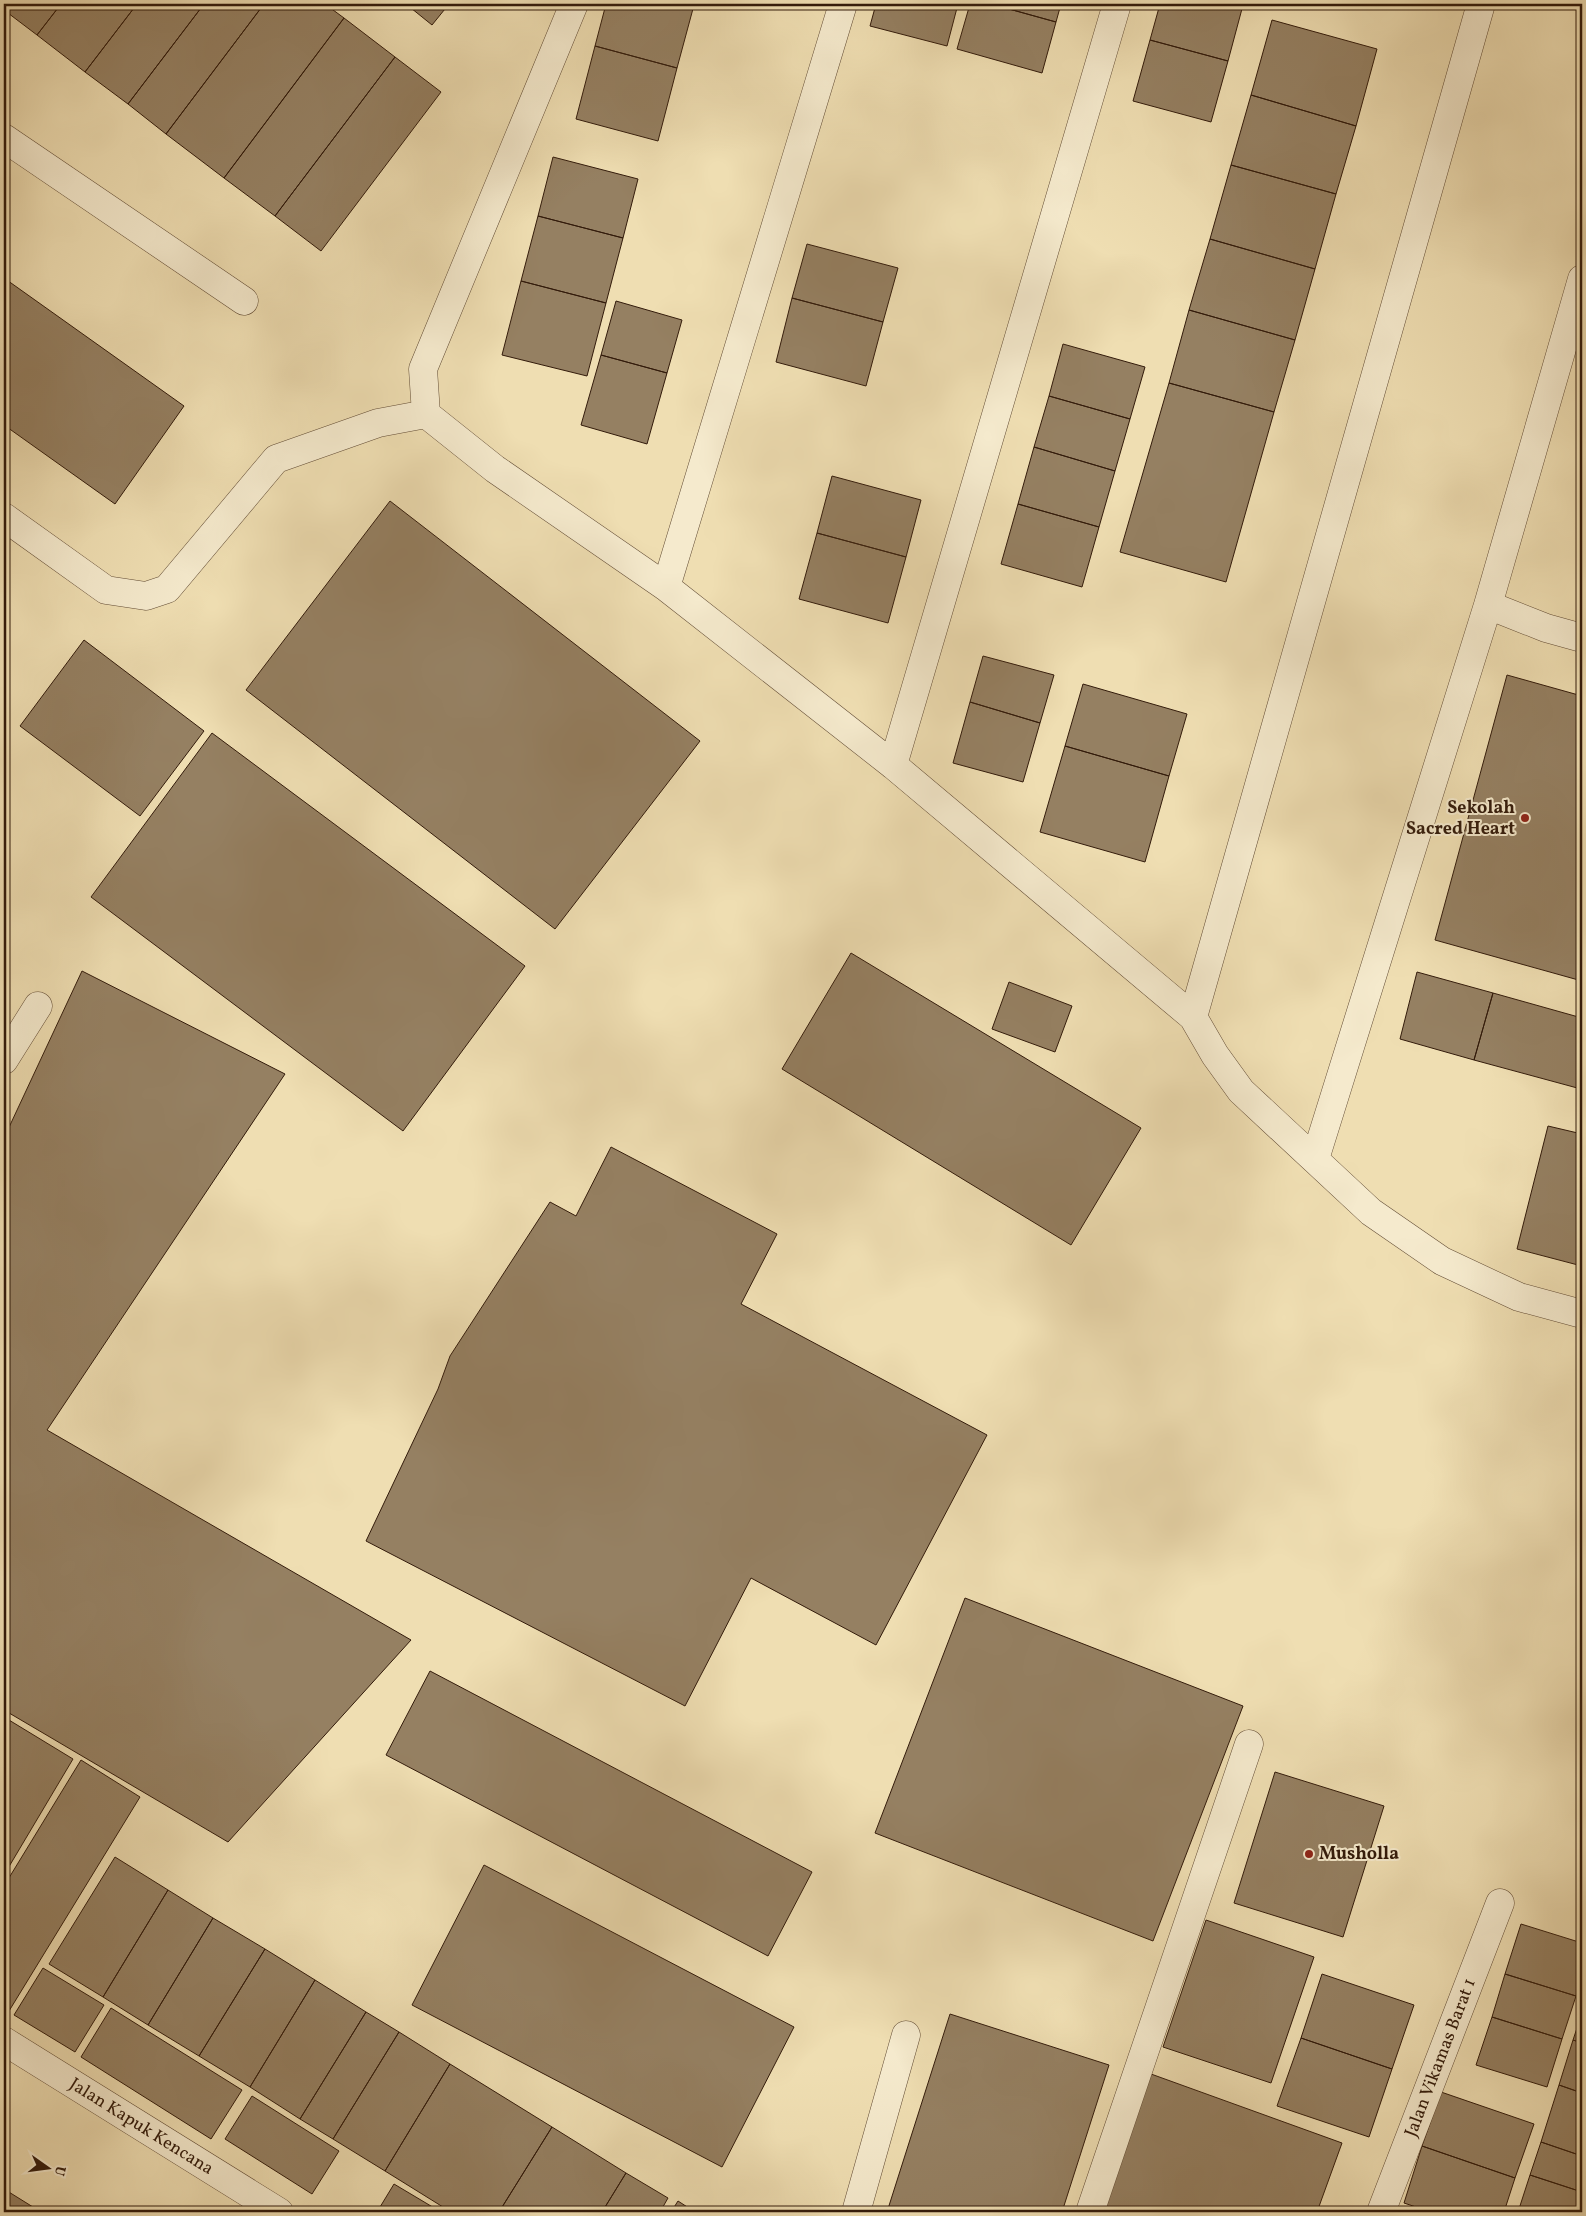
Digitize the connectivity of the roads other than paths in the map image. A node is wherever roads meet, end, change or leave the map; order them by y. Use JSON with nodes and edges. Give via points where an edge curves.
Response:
{"nodes":[{"id":1,"x":574,"y":4,"type":"edge"},
{"id":2,"x":843,"y":4,"type":"edge"},
{"id":3,"x":1117,"y":4,"type":"edge"},
{"id":4,"x":1481,"y":4,"type":"edge"},
{"id":5,"x":4,"y":138,"type":"edge"},
{"id":6,"x":1582,"y":278,"type":"edge"},
{"id":7,"x":244,"y":301,"type":"dead end"},
{"id":8,"x":426,"y":414,"type":"junction"},
{"id":9,"x":4,"y":518,"type":"edge"},
{"id":10,"x":666,"y":587,"type":"junction"},
{"id":11,"x":1488,"y":605,"type":"junction"},
{"id":12,"x":1582,"y":638,"type":"edge"},
{"id":13,"x":893,"y":765,"type":"junction"},
{"id":14,"x":38,"y":1006,"type":"dead end"},
{"id":15,"x":1193,"y":1017,"type":"junction"},
{"id":16,"x":4,"y":1060,"type":"edge"},
{"id":17,"x":1315,"y":1159,"type":"junction"},
{"id":18,"x":1582,"y":1314,"type":"edge"},
{"id":19,"x":1249,"y":1744,"type":"dead end"},
{"id":20,"x":1500,"y":1903,"type":"dead end"},
{"id":21,"x":906,"y":2035,"type":"dead end"},
{"id":22,"x":4,"y":2041,"type":"edge"},
{"id":23,"x":279,"y":2212,"type":"edge"},
{"id":24,"x":856,"y":2212,"type":"edge"},
{"id":25,"x":1090,"y":2212,"type":"edge"},
{"id":26,"x":1381,"y":2212,"type":"edge"}],
"edges":[{"from":1,"to":8,"type":"street","via":[[423,369]]},
{"from":2,"to":10,"type":"street"},
{"from":3,"to":13,"type":"street"},
{"from":4,"to":15,"type":"street"},
{"from":5,"to":7,"type":"street"},
{"from":6,"to":11,"type":"street"},
{"from":8,"to":9,"type":"street","via":[[378,422],[276,459],[167,589],[146,596],[106,590]]},
{"from":8,"to":10,"type":"street","via":[[495,469]]},
{"from":10,"to":13,"type":"street"},
{"from":11,"to":12,"type":"street"},
{"from":11,"to":17,"type":"street"},
{"from":13,"to":15,"type":"street"},
{"from":14,"to":16,"type":"street"},
{"from":15,"to":17,"type":"street","via":[[1241,1091]]},
{"from":17,"to":18,"type":"street","via":[[1371,1212],[1442,1261],[1519,1297]]},
{"from":19,"to":25,"type":"street"},
{"from":20,"to":26,"type":"street","name":"Jalan Vikamas Barat 1"},
{"from":21,"to":24,"type":"street"},
{"from":22,"to":23,"type":"street","name":"Jalan Kapuk Kencana"}]}
